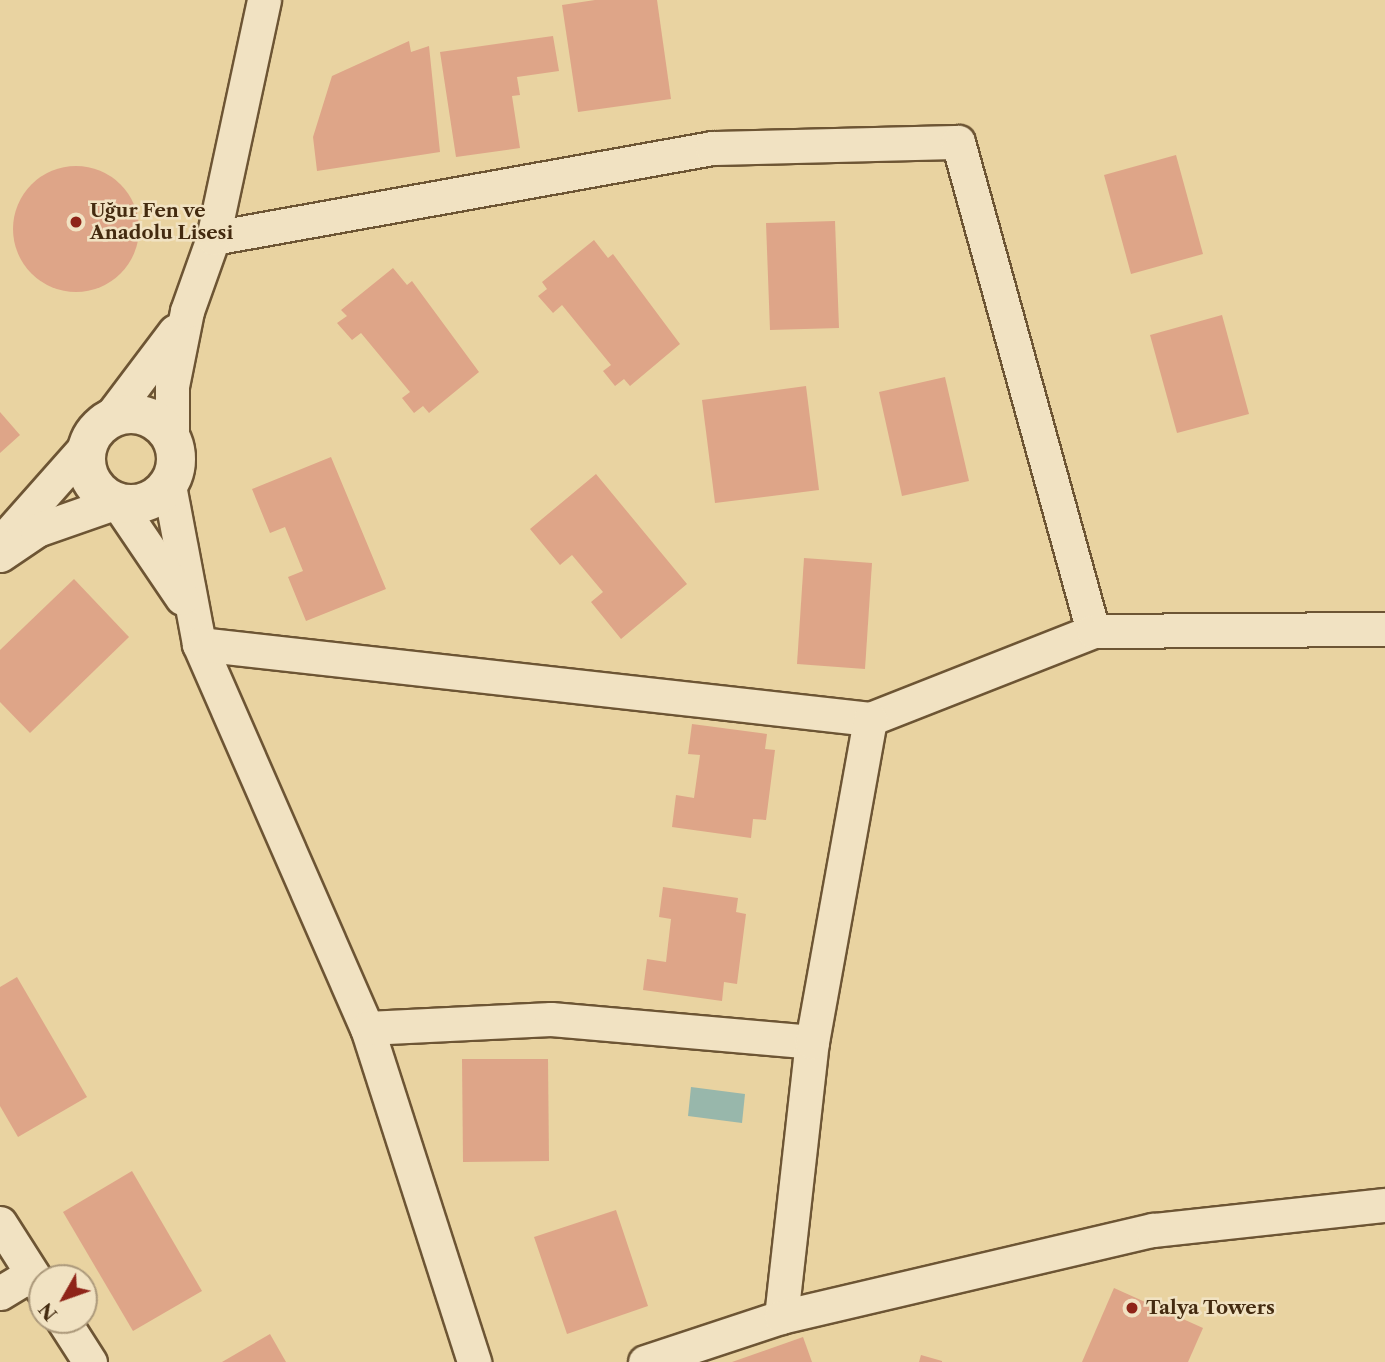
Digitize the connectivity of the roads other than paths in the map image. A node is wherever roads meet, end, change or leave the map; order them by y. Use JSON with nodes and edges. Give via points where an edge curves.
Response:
{"nodes":[{"id":1,"x":264,"y":0,"type":"edge"},
{"id":2,"x":213,"y":238,"type":"junction"},
{"id":3,"x":187,"y":311,"type":"junction"},
{"id":4,"x":99,"y":432,"type":"junction"},
{"id":5,"x":172,"y":442,"type":"junction"},
{"id":6,"x":169,"y":485,"type":"junction"},
{"id":7,"x":117,"y":502,"type":"junction"},
{"id":8,"x":0,"y":543,"type":"edge"},
{"id":9,"x":0,"y":555,"type":"edge"},
{"id":10,"x":188,"y":607,"type":"junction"},
{"id":11,"x":1385,"y":629,"type":"edge"},
{"id":12,"x":1093,"y":631,"type":"junction"},
{"id":13,"x":199,"y":644,"type":"junction"},
{"id":14,"x":870,"y":719,"type":"junction"},
{"id":15,"x":367,"y":1028,"type":"junction"},
{"id":16,"x":812,"y":1042,"type":"junction"},
{"id":17,"x":1385,"y":1205,"type":"edge"},
{"id":18,"x":0,"y":1223,"type":"edge"},
{"id":19,"x":28,"y":1267,"type":"edge"},
{"id":20,"x":28,"y":1284,"type":"edge"},
{"id":21,"x":0,"y":1293,"type":"edge"},
{"id":22,"x":781,"y":1317,"type":"junction"},
{"id":23,"x":72,"y":1334,"type":"edge"},
{"id":24,"x":90,"y":1362,"type":"edge"},
{"id":25,"x":474,"y":1362,"type":"edge"},
{"id":26,"x":645,"y":1362,"type":"edge"}],
"edges":[{"from":1,"to":2,"type":"street"},
{"from":2,"to":3,"type":"street"},
{"from":2,"to":12,"type":"street","via":[[712,148],[958,142]]},
{"from":3,"to":4,"type":"street","via":[[158,361]]},
{"from":3,"to":5,"type":"street","via":[[172,386]]},
{"from":4,"to":5,"type":"street","via":[[138,415],[164,429]]},
{"from":4,"to":7,"type":"street","via":[[94,485]]},
{"from":4,"to":8,"type":"street"},
{"from":5,"to":6,"type":"street","via":[[176,456]]},
{"from":6,"to":7,"type":"street","via":[[145,502]]},
{"from":6,"to":10,"type":"street"},
{"from":7,"to":9,"type":"street","via":[[37,530]]},
{"from":7,"to":10,"type":"street"},
{"from":10,"to":13,"type":"street"},
{"from":11,"to":12,"type":"street"},
{"from":12,"to":14,"type":"street"},
{"from":13,"to":14,"type":"street"},
{"from":13,"to":15,"type":"street"},
{"from":14,"to":16,"type":"street"},
{"from":15,"to":16,"type":"street","via":[[551,1019]]},
{"from":15,"to":25,"type":"street"},
{"from":16,"to":22,"type":"street"},
{"from":17,"to":22,"type":"street","via":[[1153,1230]]},
{"from":18,"to":19,"type":"street"},
{"from":20,"to":21,"type":"street"},
{"from":22,"to":26,"type":"street"},
{"from":23,"to":24,"type":"street"}]}
